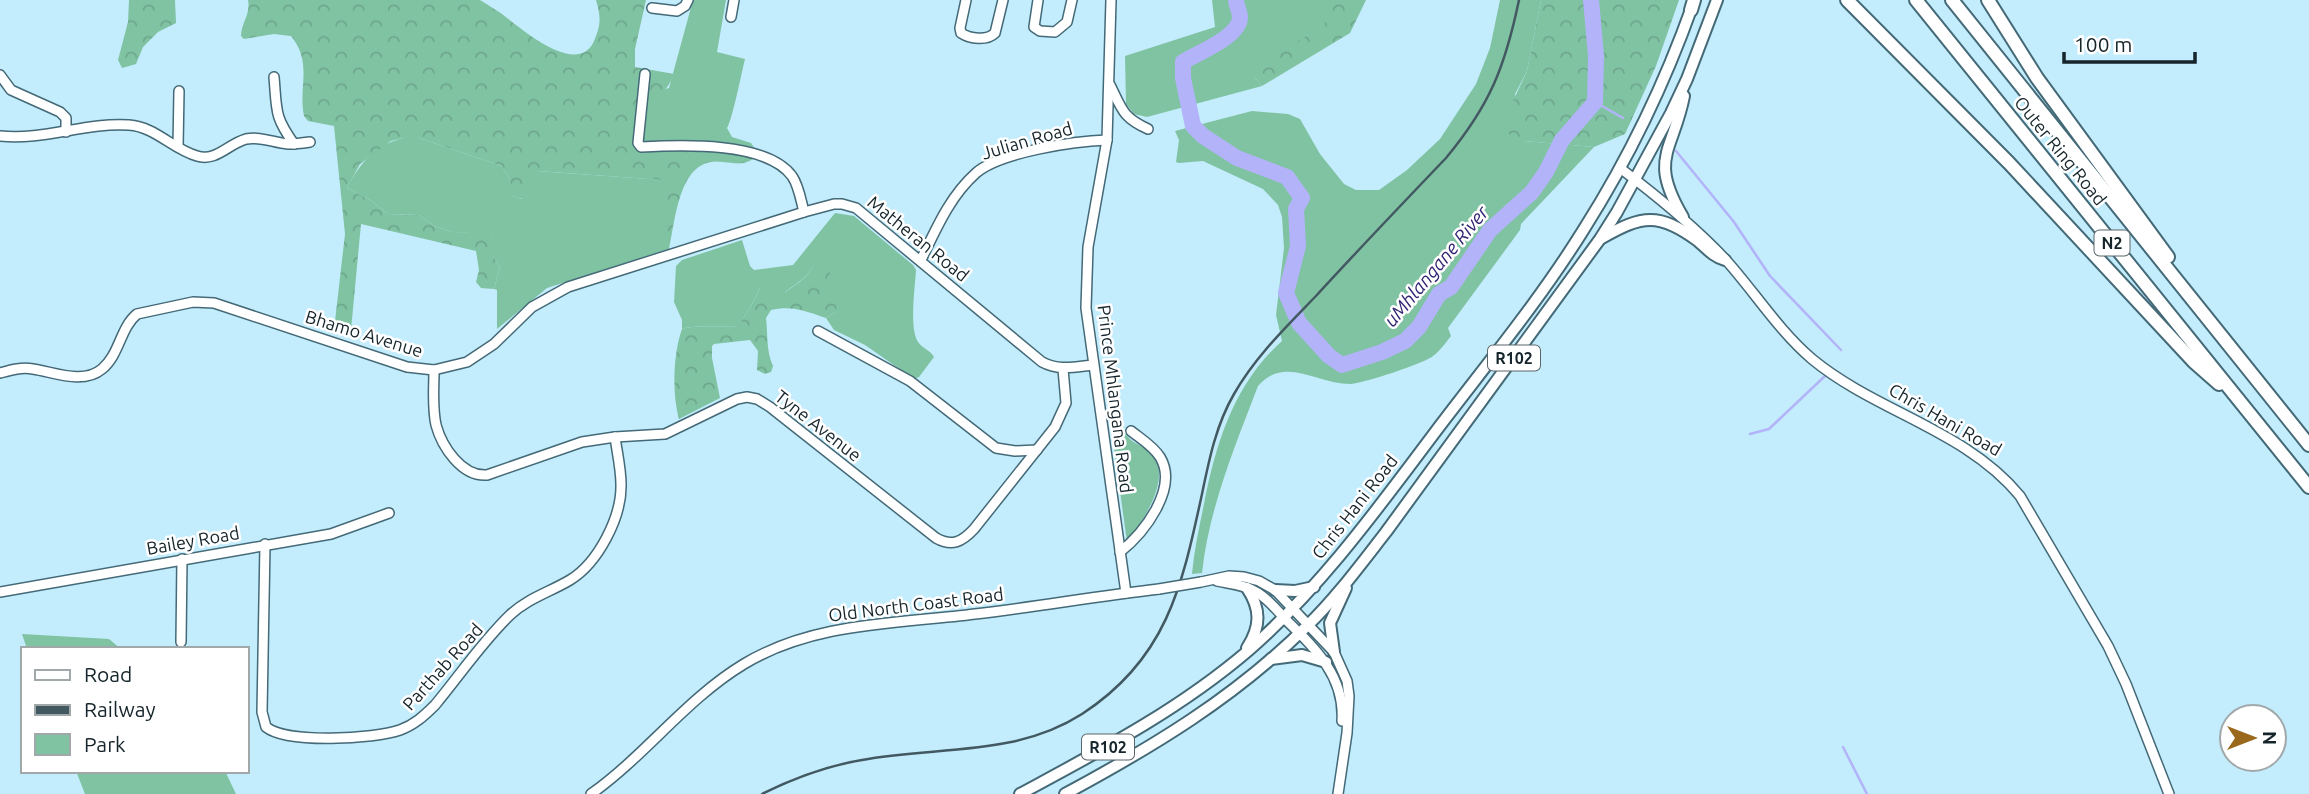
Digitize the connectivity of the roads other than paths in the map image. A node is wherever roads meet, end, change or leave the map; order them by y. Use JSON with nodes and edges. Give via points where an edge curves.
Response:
{"nodes":[{"id":1,"x":688,"y":0,"type":"edge"},
{"id":2,"x":734,"y":0,"type":"edge"},
{"id":3,"x":966,"y":0,"type":"edge"},
{"id":4,"x":1003,"y":0,"type":"edge"},
{"id":5,"x":1038,"y":0,"type":"edge"},
{"id":6,"x":1072,"y":0,"type":"edge"},
{"id":7,"x":1111,"y":0,"type":"edge"},
{"id":8,"x":1717,"y":0,"type":"edge"},
{"id":9,"x":1846,"y":0,"type":"edge"},
{"id":10,"x":1916,"y":0,"type":"edge"},
{"id":11,"x":1952,"y":0,"type":"edge"},
{"id":12,"x":1988,"y":0,"type":"edge"},
{"id":13,"x":1693,"y":3,"type":"edge"},
{"id":14,"x":652,"y":8,"type":"dead end"},
{"id":15,"x":731,"y":17,"type":"dead end"},
{"id":16,"x":645,"y":74,"type":"dead end"},
{"id":17,"x":0,"y":75,"type":"edge"},
{"id":18,"x":274,"y":77,"type":"dead end"},
{"id":19,"x":1687,"y":79,"type":"junction"},
{"id":20,"x":1110,"y":83,"type":"junction"},
{"id":21,"x":179,"y":91,"type":"dead end"},
{"id":22,"x":1148,"y":129,"type":"dead end"},
{"id":23,"x":66,"y":132,"type":"junction"},
{"id":24,"x":0,"y":136,"type":"edge"},
{"id":25,"x":1107,"y":140,"type":"junction"},
{"id":26,"x":310,"y":142,"type":"dead end"},
{"id":27,"x":294,"y":144,"type":"junction"},
{"id":28,"x":178,"y":147,"type":"junction"},
{"id":29,"x":1620,"y":168,"type":"junction"},
{"id":30,"x":1636,"y":180,"type":"junction"},
{"id":31,"x":804,"y":212,"type":"junction"},
{"id":32,"x":1683,"y":217,"type":"junction"},
{"id":33,"x":1600,"y":239,"type":"junction"},
{"id":34,"x":921,"y":260,"type":"junction"},
{"id":35,"x":1726,"y":260,"type":"junction"},
{"id":36,"x":818,"y":331,"type":"dead end"},
{"id":37,"x":1093,"y":365,"type":"junction"},
{"id":38,"x":1063,"y":369,"type":"junction"},
{"id":39,"x":434,"y":370,"type":"junction"},
{"id":40,"x":0,"y":373,"type":"edge"},
{"id":41,"x":2247,"y":410,"type":"junction"},
{"id":42,"x":1131,"y":431,"type":"dead end"},
{"id":43,"x":615,"y":437,"type":"junction"},
{"id":44,"x":2309,"y":445,"type":"edge"},
{"id":45,"x":1037,"y":450,"type":"junction"},
{"id":46,"x":2309,"y":487,"type":"edge"},
{"id":47,"x":389,"y":513,"type":"dead end"},
{"id":48,"x":265,"y":544,"type":"junction"},
{"id":49,"x":1120,"y":552,"type":"junction"},
{"id":50,"x":182,"y":559,"type":"junction"},
{"id":51,"x":1355,"y":570,"type":"junction"},
{"id":52,"x":1213,"y":580,"type":"junction"},
{"id":53,"x":1314,"y":587,"type":"junction"},
{"id":54,"x":1247,"y":588,"type":"junction"},
{"id":55,"x":1275,"y":590,"type":"junction"},
{"id":56,"x":0,"y":592,"type":"edge"},
{"id":57,"x":1126,"y":593,"type":"junction"},
{"id":58,"x":1293,"y":609,"type":"junction"},
{"id":59,"x":1284,"y":618,"type":"junction"},
{"id":60,"x":1304,"y":629,"type":"junction"},
{"id":61,"x":181,"y":642,"type":"dead end"},
{"id":62,"x":1334,"y":652,"type":"junction"},
{"id":63,"x":1242,"y":656,"type":"junction"},
{"id":64,"x":1270,"y":660,"type":"junction"},
{"id":65,"x":1326,"y":662,"type":"junction"},
{"id":66,"x":1343,"y":751,"type":"junction"},
{"id":67,"x":591,"y":794,"type":"edge"},
{"id":68,"x":1020,"y":794,"type":"edge"},
{"id":69,"x":1065,"y":794,"type":"edge"},
{"id":70,"x":1338,"y":794,"type":"edge"},
{"id":71,"x":2169,"y":794,"type":"edge"}],
"edges":[{"from":1,"to":14,"type":"street","via":[[677,11]]},
{"from":2,"to":15,"type":"street"},
{"from":3,"to":4,"type":"street","via":[[961,33],[984,38],[995,33]]},
{"from":5,"to":6,"type":"street","via":[[1034,27],[1055,32],[1067,22]]},
{"from":7,"to":20,"type":"street","name":"Prince Mhlangana Road"},
{"from":8,"to":19,"type":"main road","number":"R102"},
{"from":9,"to":41,"type":"highway","via":[[2010,163],[2194,362]]},
{"from":10,"to":41,"type":"highway","name":"Outer Ring Road","number":"N2"},
{"from":11,"to":44,"type":"highway","name":"Outer Ring Road","number":"N2"},
{"from":12,"to":44,"type":"highway","via":[[2037,78]]},
{"from":13,"to":29,"type":"main road","number":"R102","via":[[1650,112]]},
{"from":16,"to":31,"type":"street","via":[[641,147],[746,150],[787,171],[796,183]]},
{"from":17,"to":23,"type":"street","via":[[11,90],[60,112]]},
{"from":18,"to":27,"type":"street","via":[[279,123]]},
{"from":19,"to":30,"type":"main road","number":"R102"},
{"from":19,"to":32,"type":"main road","via":[[1664,166]]},
{"from":20,"to":22,"type":"street","via":[[1124,113]]},
{"from":20,"to":25,"type":"street","name":"Prince Mhlangana Road"},
{"from":21,"to":28,"type":"street"},
{"from":23,"to":24,"type":"street"},
{"from":23,"to":28,"type":"street","via":[[132,125],[153,131]]},
{"from":25,"to":34,"type":"street","name":"Julian Road","via":[[1076,142],[986,166],[951,202]]},
{"from":25,"to":37,"type":"street","name":"Prince Mhlangana Road","via":[[1088,247],[1086,308]]},
{"from":26,"to":27,"type":"street"},
{"from":27,"to":28,"type":"street","via":[[253,138],[201,158]]},
{"from":29,"to":30,"type":"street","name":"Chris Hani Road"},
{"from":29,"to":53,"type":"main road","name":"Chris Hani Road","number":"R102","via":[[1542,290]]},
{"from":30,"to":32,"type":"street","name":"Chris Hani Road"},
{"from":30,"to":33,"type":"main road","number":"R102"},
{"from":31,"to":34,"type":"street","name":"Matheran Road","via":[[834,204],[856,208]]},
{"from":31,"to":39,"type":"street","name":"Bhamo Avenue","via":[[568,287],[532,307],[480,355]]},
{"from":32,"to":35,"type":"street","name":"Chris Hani Road"},
{"from":33,"to":35,"type":"main road","via":[[1635,222],[1662,220]]},
{"from":33,"to":51,"type":"main road","number":"R102"},
{"from":34,"to":38,"type":"street","name":"Matheran Road","via":[[1042,362]]},
{"from":35,"to":71,"type":"street","name":"Chris Hani Road","via":[[1811,358],[2005,477],[2108,646]]},
{"from":36,"to":45,"type":"street","via":[[910,381],[996,448]]},
{"from":37,"to":38,"type":"street"},
{"from":37,"to":49,"type":"street","name":"Prince Mhlangana Road"},
{"from":38,"to":45,"type":"street","name":"Tyne Avenue","via":[[1063,413]]},
{"from":39,"to":40,"type":"street","name":"Bhamo Avenue","via":[[407,367],[214,303],[194,302],[137,314],[113,357],[89,376],[24,368]]},
{"from":39,"to":43,"type":"street","name":"Tyne Avenue","via":[[436,426],[458,463],[472,474],[486,475],[582,442]]},
{"from":41,"to":46,"type":"highway","name":"Outer Ring Road","number":"N2"},
{"from":42,"to":49,"type":"street","via":[[1159,455],[1166,481],[1142,531]]},
{"from":43,"to":45,"type":"street","name":"Tyne Avenue","via":[[665,434],[737,399],[757,399],[936,538],[953,544],[974,529]]},
{"from":43,"to":48,"type":"street","name":"Parthab Road","via":[[620,500],[591,564],[511,615],[435,705],[398,731],[346,738],[282,736],[266,727],[262,712]]},
{"from":47,"to":48,"type":"street","name":"Bailey Road","via":[[331,534]]},
{"from":48,"to":50,"type":"street","name":"Bailey Road"},
{"from":49,"to":57,"type":"street","name":"Prince Mhlangana Road"},
{"from":50,"to":56,"type":"street","name":"Bailey Road"},
{"from":50,"to":61,"type":"street"},
{"from":51,"to":60,"type":"main road","number":"R102"},
{"from":51,"to":62,"type":"main road","via":[[1333,614]]},
{"from":52,"to":54,"type":"street","name":"Old North Coast Road"},
{"from":52,"to":55,"type":"street","name":"Old North Coast Road","via":[[1244,577]]},
{"from":52,"to":57,"type":"street","name":"Old North Coast Road","bridge":true},
{"from":53,"to":55,"type":"main road"},
{"from":53,"to":58,"type":"main road","name":"Chris Hani Road","number":"R102"},
{"from":54,"to":59,"type":"street","name":"Old North Coast Road","via":[[1259,593]]},
{"from":54,"to":63,"type":"main road","via":[[1255,600],[1258,622]]},
{"from":55,"to":58,"type":"street","name":"Old North Coast Road"},
{"from":57,"to":67,"type":"street","name":"Old North Coast Road","via":[[852,627],[777,647],[716,682]]},
{"from":58,"to":59,"type":"main road","name":"Chris Hani Road","number":"R102"},
{"from":58,"to":60,"type":"street","name":"Old North Coast Road"},
{"from":59,"to":60,"type":"street","name":"Old North Coast Road"},
{"from":59,"to":63,"type":"main road","name":"Chris Hani Road","number":"R102"},
{"from":60,"to":62,"type":"street"},
{"from":60,"to":64,"type":"main road","number":"R102"},
{"from":60,"to":65,"type":"street"},
{"from":62,"to":66,"type":"street","via":[[1349,696]]},
{"from":63,"to":68,"type":"main road","name":"Chris Hani Road","number":"R102","via":[[1137,731]]},
{"from":64,"to":65,"type":"main road","via":[[1302,655]]},
{"from":64,"to":69,"type":"main road","number":"R102","via":[[1180,729]]},
{"from":65,"to":66,"type":"street","via":[[1339,688]]},
{"from":66,"to":70,"type":"street"}]}
